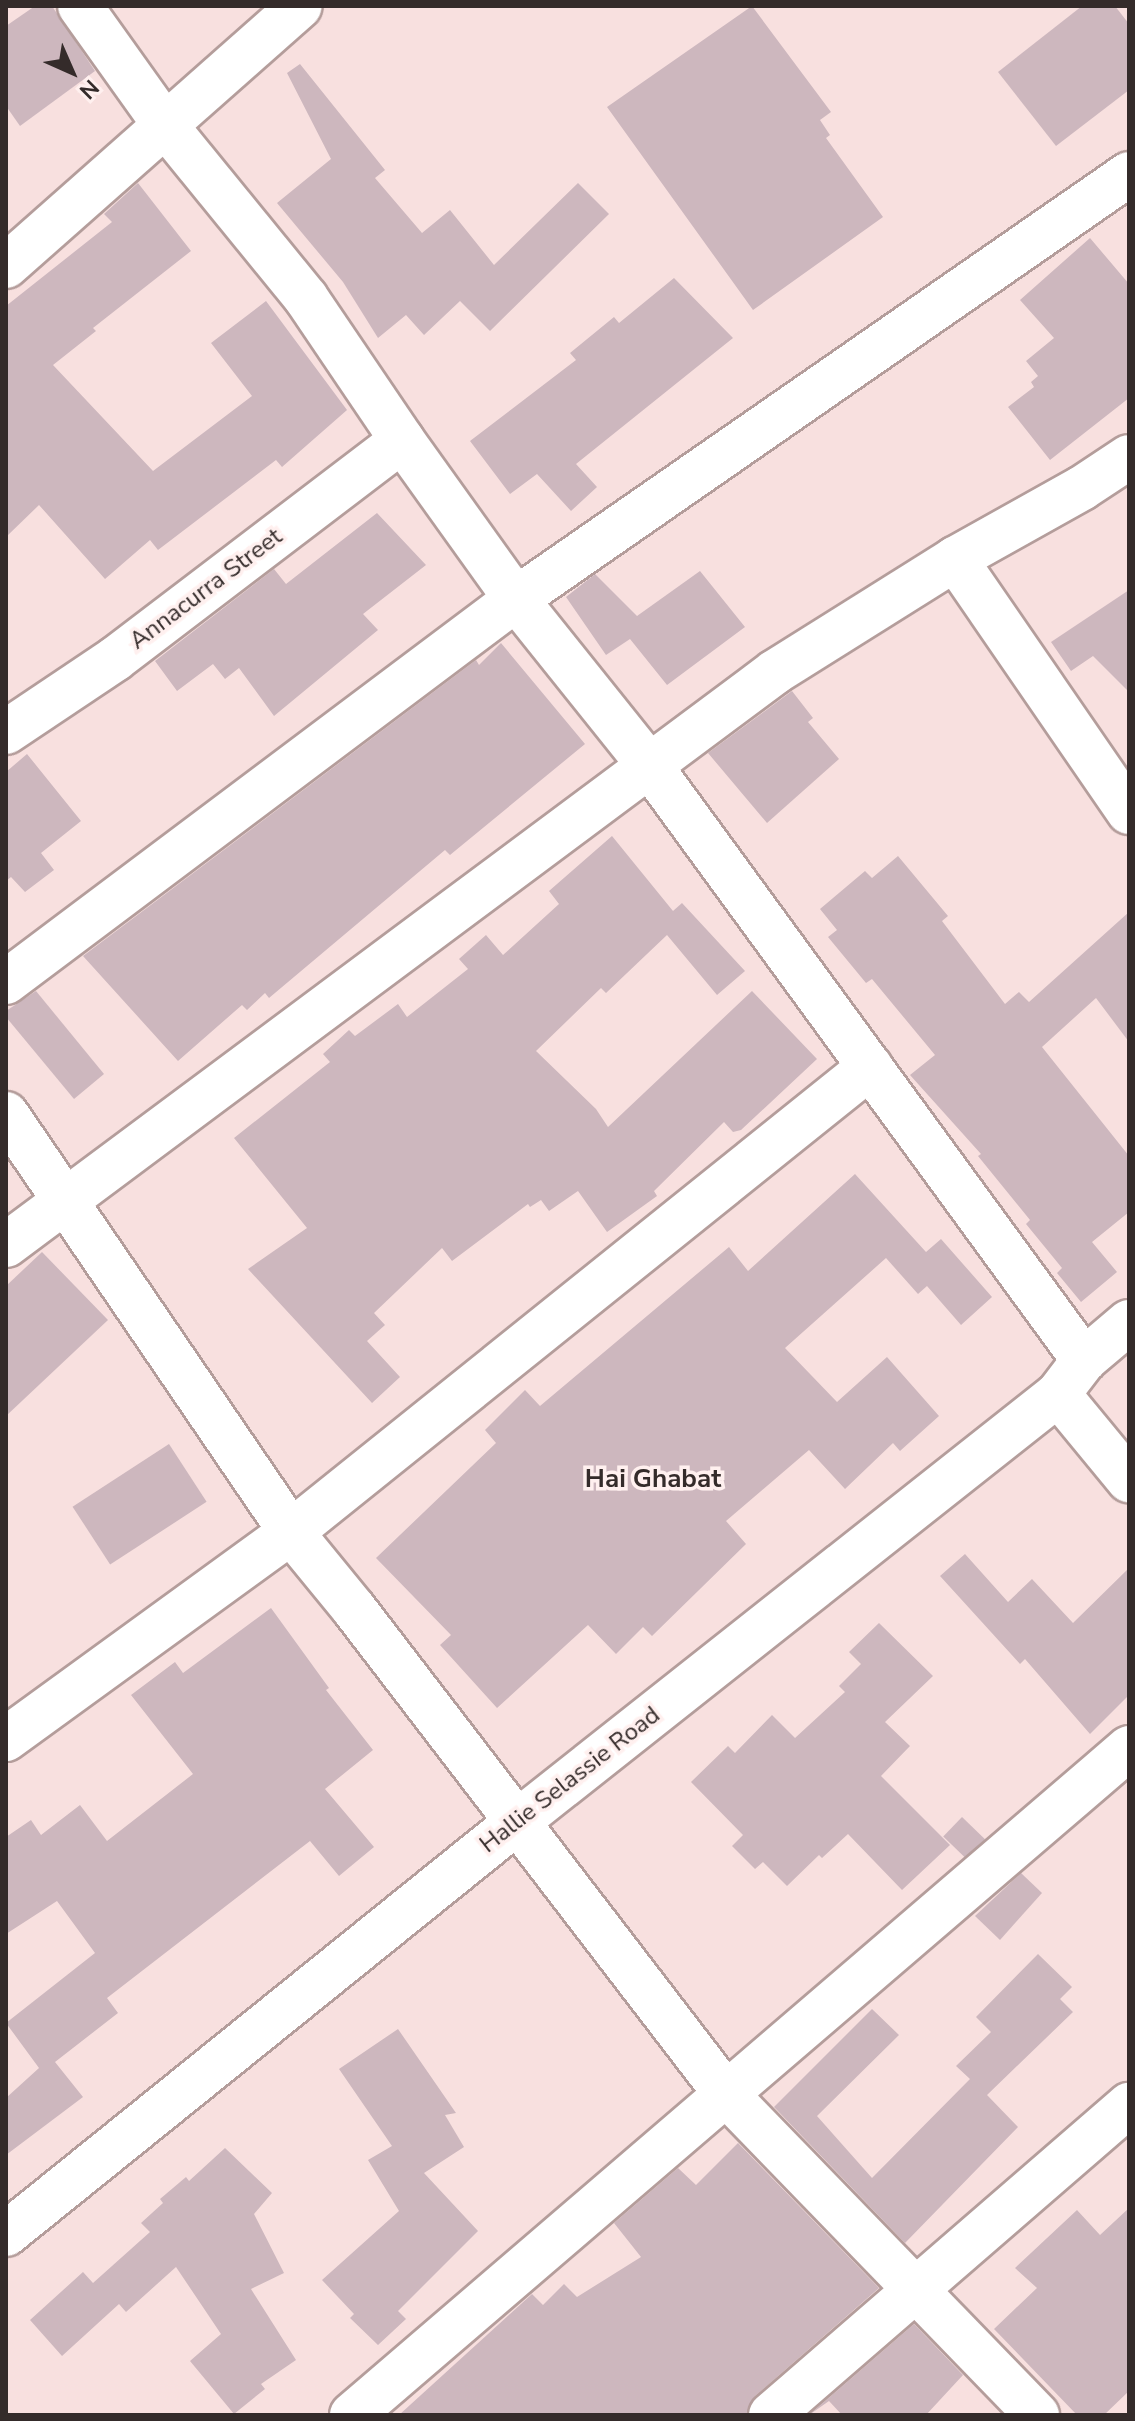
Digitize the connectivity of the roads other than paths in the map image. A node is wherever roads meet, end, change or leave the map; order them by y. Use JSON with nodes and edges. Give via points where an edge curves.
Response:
{"nodes":[{"id":1,"x":80,"y":6,"type":"edge"},
{"id":2,"x":300,"y":6,"type":"edge"},
{"id":3,"x":165,"y":125,"type":"junction"},
{"id":4,"x":1129,"y":174,"type":"edge"},
{"id":5,"x":6,"y":266,"type":"edge"},
{"id":6,"x":402,"y":440,"type":"junction"},
{"id":7,"x":1129,"y":457,"type":"edge"},
{"id":8,"x":955,"y":559,"type":"junction"},
{"id":9,"x":516,"y":599,"type":"junction"},
{"id":10,"x":6,"y":732,"type":"edge"},
{"id":11,"x":650,"y":766,"type":"junction"},
{"id":12,"x":1129,"y":812,"type":"edge"},
{"id":13,"x":6,"y":982,"type":"edge"},
{"id":14,"x":870,"y":1067,"type":"junction"},
{"id":15,"x":6,"y":1114,"type":"edge"},
{"id":16,"x":66,"y":1203,"type":"junction"},
{"id":17,"x":6,"y":1245,"type":"edge"},
{"id":18,"x":1129,"y":1322,"type":"edge"},
{"id":19,"x":1084,"y":1360,"type":"junction"},
{"id":20,"x":1058,"y":1394,"type":"junction"},
{"id":21,"x":1129,"y":1480,"type":"edge"},
{"id":22,"x":291,"y":1532,"type":"junction"},
{"id":23,"x":6,"y":1739,"type":"edge"},
{"id":24,"x":1129,"y":1748,"type":"edge"},
{"id":25,"x":517,"y":1822,"type":"junction"},
{"id":26,"x":726,"y":2094,"type":"junction"},
{"id":27,"x":1129,"y":2105,"type":"edge"},
{"id":28,"x":6,"y":2234,"type":"edge"},
{"id":29,"x":917,"y":2291,"type":"junction"},
{"id":30,"x":352,"y":2415,"type":"edge"},
{"id":31,"x":771,"y":2415,"type":"edge"},
{"id":32,"x":1037,"y":2415,"type":"edge"}],
"edges":[{"from":1,"to":3,"type":"street"},
{"from":2,"to":3,"type":"street"},
{"from":3,"to":5,"type":"street"},
{"from":3,"to":6,"type":"street","via":[[306,298]]},
{"from":4,"to":9,"type":"street"},
{"from":6,"to":9,"type":"street"},
{"from":6,"to":10,"type":"street","name":"Annacurra Street","via":[[115,659]]},
{"from":7,"to":8,"type":"street"},
{"from":8,"to":11,"type":"street","via":[[775,672]]},
{"from":8,"to":12,"type":"street"},
{"from":9,"to":11,"type":"street"},
{"from":9,"to":13,"type":"street"},
{"from":11,"to":14,"type":"street"},
{"from":11,"to":16,"type":"street"},
{"from":14,"to":19,"type":"street"},
{"from":14,"to":22,"type":"street"},
{"from":15,"to":16,"type":"street"},
{"from":16,"to":17,"type":"street"},
{"from":16,"to":22,"type":"street"},
{"from":18,"to":19,"type":"street","name":"Hallie Selassie Road"},
{"from":19,"to":20,"type":"street","name":"Hallie Selassie Road"},
{"from":20,"to":21,"type":"street"},
{"from":20,"to":25,"type":"street","name":"Hallie Selassie Road"},
{"from":22,"to":23,"type":"street"},
{"from":22,"to":25,"type":"street"},
{"from":24,"to":26,"type":"street"},
{"from":25,"to":26,"type":"street"},
{"from":25,"to":28,"type":"street","name":"Hallie Selassie Road"},
{"from":26,"to":29,"type":"street"},
{"from":26,"to":30,"type":"street"},
{"from":27,"to":29,"type":"street"},
{"from":29,"to":31,"type":"street"},
{"from":29,"to":32,"type":"street"}]}
